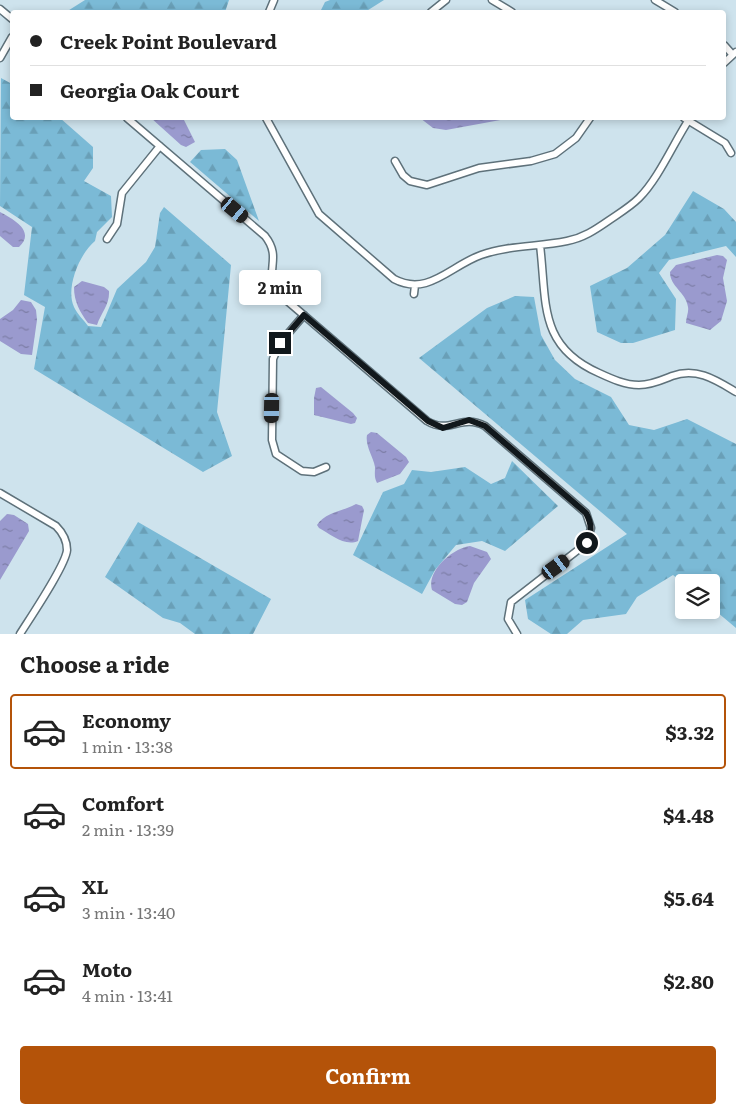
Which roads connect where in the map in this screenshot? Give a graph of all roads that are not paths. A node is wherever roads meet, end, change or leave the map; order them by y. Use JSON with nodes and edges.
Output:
{"nodes":[{"id":1,"x":446,"y":0,"type":"edge"},
{"id":2,"x":492,"y":0,"type":"edge"},
{"id":3,"x":655,"y":0,"type":"edge"},
{"id":4,"x":0,"y":9,"type":"edge"},
{"id":5,"x":434,"y":10,"type":"edge"},
{"id":6,"x":509,"y":10,"type":"edge"},
{"id":7,"x":672,"y":10,"type":"edge"},
{"id":8,"x":10,"y":17,"type":"edge"},
{"id":9,"x":10,"y":41,"type":"edge"},
{"id":10,"x":0,"y":58,"type":"edge"},
{"id":11,"x":129,"y":120,"type":"edge"},
{"id":12,"x":267,"y":120,"type":"edge"},
{"id":13,"x":589,"y":120,"type":"edge"},
{"id":14,"x":686,"y":120,"type":"edge"},
{"id":15,"x":690,"y":120,"type":"edge"},
{"id":16,"x":160,"y":146,"type":"junction"},
{"id":17,"x":731,"y":153,"type":"dead end"},
{"id":18,"x":395,"y":161,"type":"dead end"},
{"id":19,"x":107,"y":239,"type":"dead end"},
{"id":20,"x":540,"y":245,"type":"junction"},
{"id":21,"x":415,"y":285,"type":"junction"},
{"id":22,"x":414,"y":294,"type":"dead end"},
{"id":23,"x":304,"y":315,"type":"junction"},
{"id":24,"x":736,"y":392,"type":"edge"},
{"id":25,"x":326,"y":467,"type":"dead end"},
{"id":26,"x":0,"y":493,"type":"edge"},
{"id":27,"x":20,"y":634,"type":"edge"},
{"id":28,"x":517,"y":634,"type":"edge"}],
"edges":[{"from":1,"to":5,"type":"street"},
{"from":2,"to":6,"type":"street"},
{"from":3,"to":7,"type":"street"},
{"from":4,"to":8,"type":"street"},
{"from":9,"to":10,"type":"street"},
{"from":11,"to":16,"type":"street"},
{"from":12,"to":21,"type":"street"},
{"from":13,"to":18,"type":"street"},
{"from":14,"to":20,"type":"street"},
{"from":15,"to":17,"type":"street"},
{"from":16,"to":19,"type":"street"},
{"from":16,"to":23,"type":"street"},
{"from":20,"to":21,"type":"street"},
{"from":20,"to":24,"type":"street"},
{"from":21,"to":22,"type":"street"},
{"from":23,"to":25,"type":"street"},
{"from":23,"to":28,"type":"street"},
{"from":26,"to":27,"type":"street"}]}
